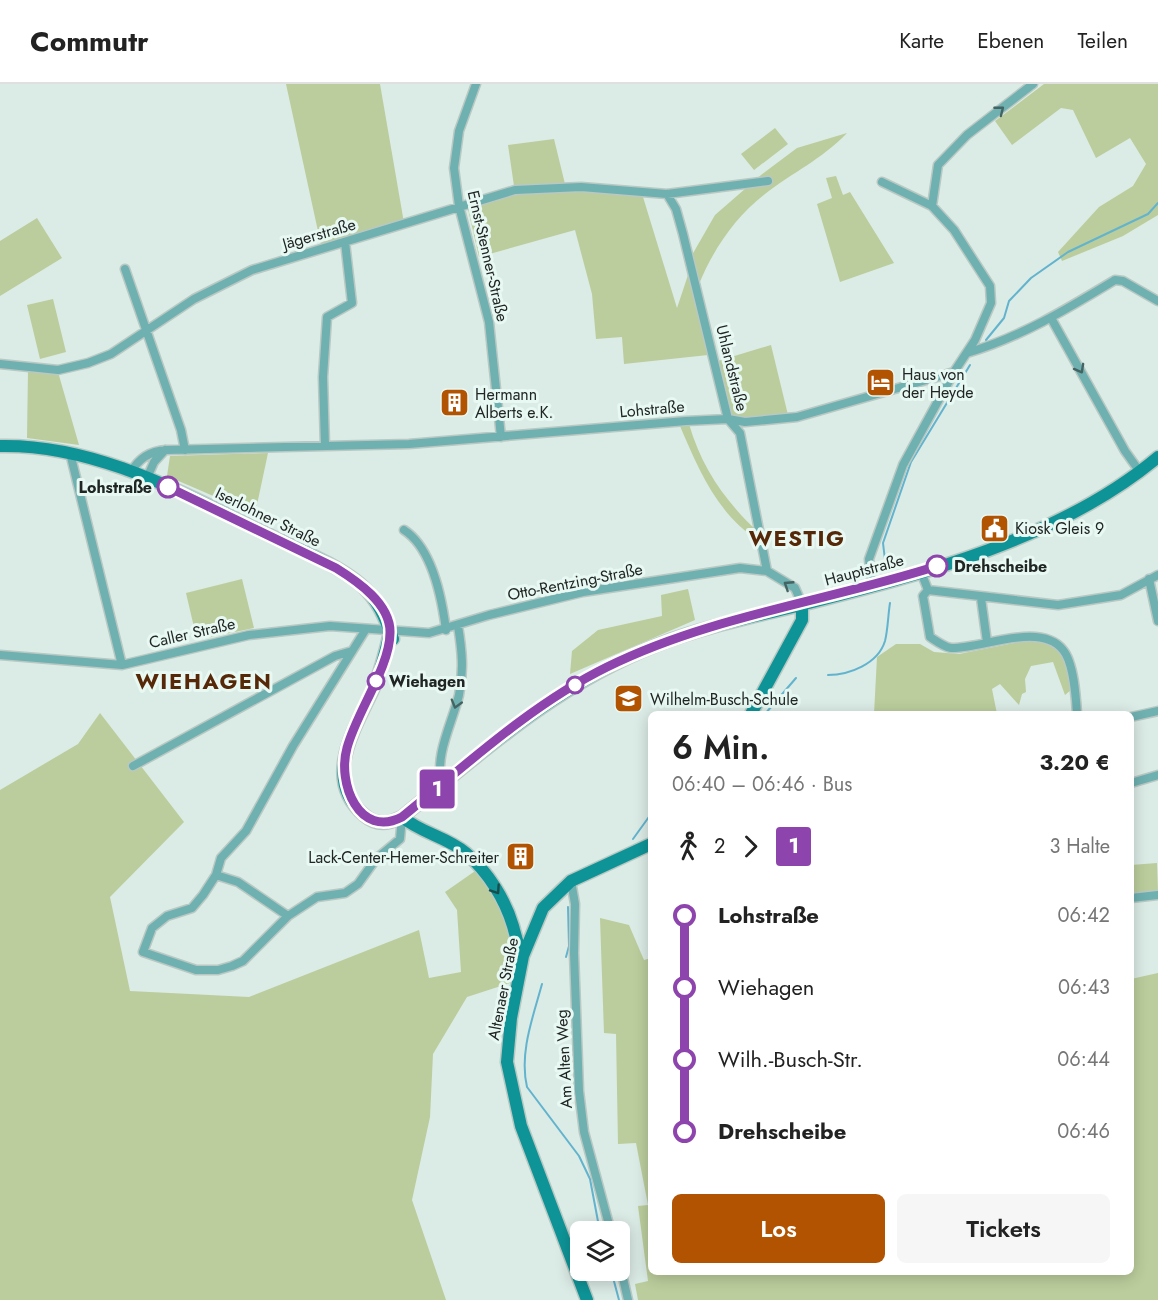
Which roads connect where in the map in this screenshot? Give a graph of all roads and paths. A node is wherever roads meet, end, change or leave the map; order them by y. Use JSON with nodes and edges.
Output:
{"nodes":[{"id":1,"x":476,"y":84,"type":"edge"},
{"id":2,"x":1034,"y":84,"type":"edge"},
{"id":3,"x":768,"y":181,"type":"dead end"},
{"id":4,"x":882,"y":182,"type":"dead end"},
{"id":5,"x":667,"y":194,"type":"junction"},
{"id":6,"x":459,"y":206,"type":"junction"},
{"id":7,"x":932,"y":206,"type":"junction"},
{"id":8,"x":345,"y":242,"type":"junction"},
{"id":9,"x":125,"y":269,"type":"dead end"},
{"id":10,"x":1158,"y":301,"type":"edge"},
{"id":11,"x":1051,"y":318,"type":"junction"},
{"id":12,"x":146,"y":330,"type":"junction"},
{"id":13,"x":967,"y":353,"type":"junction"},
{"id":14,"x":0,"y":364,"type":"edge"},
{"id":15,"x":954,"y":372,"type":"junction"},
{"id":16,"x":728,"y":419,"type":"junction"},
{"id":17,"x":501,"y":437,"type":"junction"},
{"id":18,"x":0,"y":446,"type":"edge"},
{"id":19,"x":325,"y":446,"type":"junction"},
{"id":20,"x":166,"y":450,"type":"junction"},
{"id":21,"x":185,"y":450,"type":"junction"},
{"id":22,"x":70,"y":453,"type":"junction"},
{"id":23,"x":1158,"y":457,"type":"edge"},
{"id":24,"x":131,"y":472,"type":"junction"},
{"id":25,"x":1140,"y":472,"type":"junction"},
{"id":26,"x":147,"y":478,"type":"junction"},
{"id":27,"x":404,"y":530,"type":"dead end"},
{"id":28,"x":767,"y":571,"type":"junction"},
{"id":29,"x":921,"y":572,"type":"junction"},
{"id":30,"x":1158,"y":575,"type":"edge"},
{"id":31,"x":1149,"y":579,"type":"junction"},
{"id":32,"x":872,"y":586,"type":"junction"},
{"id":33,"x":928,"y":590,"type":"junction"},
{"id":34,"x":981,"y":598,"type":"junction"},
{"id":35,"x":802,"y":604,"type":"junction"},
{"id":36,"x":1158,"y":621,"type":"edge"},
{"id":37,"x":458,"y":626,"type":"junction"},
{"id":38,"x":366,"y":628,"type":"junction"},
{"id":39,"x":446,"y":630,"type":"junction"},
{"id":40,"x":390,"y":631,"type":"junction"},
{"id":41,"x":987,"y":642,"type":"junction"},
{"id":42,"x":352,"y":651,"type":"junction"},
{"id":43,"x":0,"y":655,"type":"edge"},
{"id":44,"x":122,"y":665,"type":"junction"},
{"id":45,"x":753,"y":711,"type":"edge"},
{"id":46,"x":1077,"y":711,"type":"edge"},
{"id":47,"x":1158,"y":711,"type":"edge"},
{"id":48,"x":1134,"y":716,"type":"edge"},
{"id":49,"x":133,"y":766,"type":"dead end"},
{"id":50,"x":1158,"y":775,"type":"edge"},
{"id":51,"x":1134,"y":782,"type":"edge"},
{"id":52,"x":442,"y":785,"type":"junction"},
{"id":53,"x":402,"y":817,"type":"junction"},
{"id":54,"x":648,"y":845,"type":"edge"},
{"id":55,"x":216,"y":875,"type":"junction"},
{"id":56,"x":571,"y":881,"type":"junction"},
{"id":57,"x":1158,"y":895,"type":"edge"},
{"id":58,"x":1134,"y":898,"type":"edge"},
{"id":59,"x":288,"y":916,"type":"junction"},
{"id":60,"x":524,"y":956,"type":"junction"},
{"id":61,"x":608,"y":1221,"type":"edge"},
{"id":62,"x":624,"y":1281,"type":"edge"},
{"id":63,"x":587,"y":1300,"type":"edge"},
{"id":64,"x":628,"y":1300,"type":"edge"}],
"edges":[{"from":1,"to":6,"type":"street","name":"Ernst-Stenner-Straße"},
{"from":7,"to":2,"type":"street","one_way":true},
{"from":3,"to":5,"type":"street","name":"Jägerstraße"},
{"from":4,"to":7,"type":"street"},
{"from":5,"to":6,"type":"street","name":"Jägerstraße"},
{"from":5,"to":16,"type":"street","name":"Uhlandstraße"},
{"from":6,"to":8,"type":"street","name":"Jägerstraße"},
{"from":6,"to":17,"type":"street","name":"Ernst-Stenner-Straße"},
{"from":7,"to":13,"type":"street"},
{"from":8,"to":12,"type":"street","name":"Jägerstraße"},
{"from":8,"to":19,"type":"street"},
{"from":9,"to":12,"type":"street"},
{"from":10,"to":11,"type":"street"},
{"from":11,"to":13,"type":"street"},
{"from":11,"to":25,"type":"street","one_way":true},
{"from":12,"to":14,"type":"street","name":"Jägerstraße"},
{"from":12,"to":21,"type":"street"},
{"from":13,"to":15,"type":"street"},
{"from":15,"to":16,"type":"street","name":"Lohstraße"},
{"from":15,"to":32,"type":"street"},
{"from":16,"to":17,"type":"street","name":"Lohstraße"},
{"from":16,"to":28,"type":"street","name":"Uhlandstraße"},
{"from":17,"to":19,"type":"street","name":"Lohstraße"},
{"from":18,"to":22,"type":"main road","name":"Iserlohner Straße"},
{"from":19,"to":21,"type":"street","name":"Lohstraße"},
{"from":20,"to":21,"type":"street","name":"Lohstraße"},
{"from":20,"to":24,"type":"street","name":"Lohstraße"},
{"from":20,"to":26,"type":"street"},
{"from":22,"to":24,"type":"main road","name":"Iserlohner Straße"},
{"from":22,"to":44,"type":"street"},
{"from":23,"to":25,"type":"main road","name":"Hauptstraße"},
{"from":24,"to":26,"type":"main road","name":"Iserlohner Straße"},
{"from":25,"to":29,"type":"main road","name":"Hauptstraße"},
{"from":26,"to":40,"type":"main road","name":"Iserlohner Straße"},
{"from":27,"to":39,"type":"street"},
{"from":35,"to":28,"type":"street","one_way":true},
{"from":28,"to":37,"type":"street","name":"Otto-Rentzing-Straße"},
{"from":29,"to":32,"type":"main road","name":"Hauptstraße"},
{"from":29,"to":33,"type":"street"},
{"from":30,"to":31,"type":"street"},
{"from":31,"to":34,"type":"street"},
{"from":31,"to":36,"type":"street"},
{"from":32,"to":35,"type":"main road","name":"Hauptstraße"},
{"from":33,"to":34,"type":"street"},
{"from":33,"to":41,"type":"street"},
{"from":34,"to":41,"type":"street"},
{"from":35,"to":45,"type":"main road"},
{"from":35,"to":52,"type":"main road"},
{"from":37,"to":39,"type":"street","name":"Otto-Rentzing-Straße"},
{"from":37,"to":52,"type":"street","one_way":true},
{"from":38,"to":40,"type":"street","name":"Caller Straße"},
{"from":38,"to":42,"type":"street"},
{"from":38,"to":44,"type":"street","name":"Caller Straße"},
{"from":39,"to":40,"type":"street","name":"Otto-Rentzing-Straße"},
{"from":40,"to":53,"type":"main road"},
{"from":41,"to":46,"type":"street"},
{"from":42,"to":49,"type":"street"},
{"from":42,"to":55,"type":"street"},
{"from":43,"to":44,"type":"street","name":"Caller Straße"},
{"from":47,"to":48,"type":"street"},
{"from":50,"to":51,"type":"street"},
{"from":52,"to":53,"type":"main road"},
{"from":53,"to":59,"type":"street"},
{"from":53,"to":60,"type":"main road","one_way":true},
{"from":54,"to":56,"type":"main road","name":"Altenaer Straße"},
{"from":55,"to":59,"type":"street"},
{"from":55,"to":59,"type":"street"},
{"from":56,"to":60,"type":"main road","name":"Altenaer Straße"},
{"from":56,"to":61,"type":"street","name":"Am Alten Weg"},
{"from":57,"to":58,"type":"street"},
{"from":60,"to":63,"type":"main road","name":"Altenaer Straße"},
{"from":62,"to":64,"type":"street"}]}
